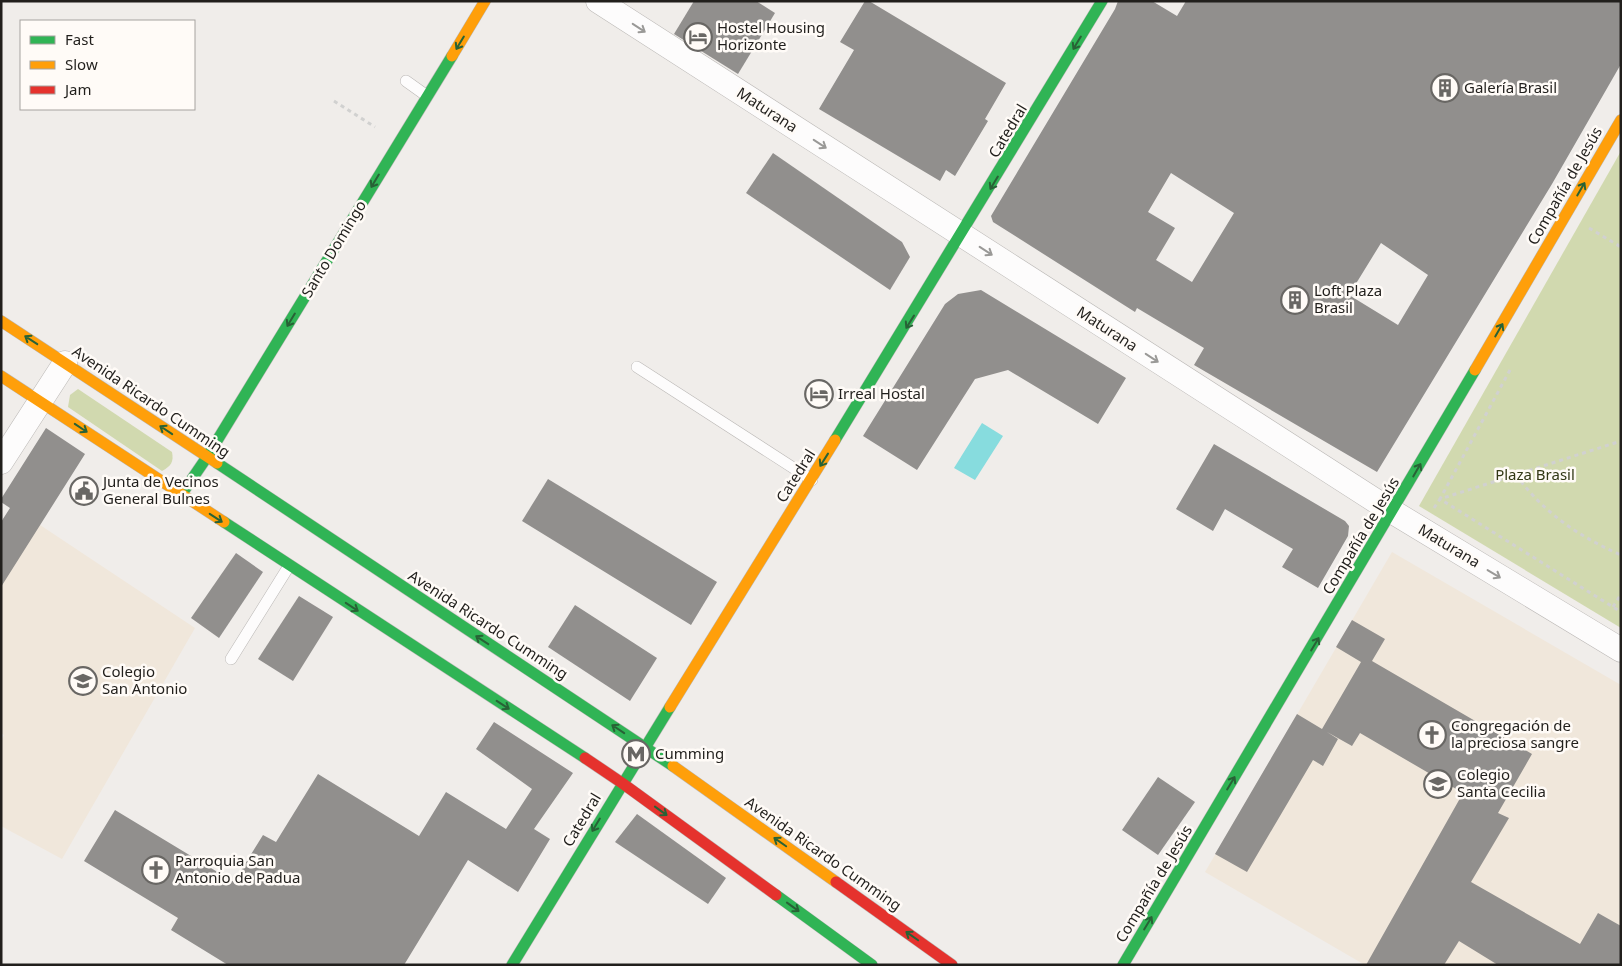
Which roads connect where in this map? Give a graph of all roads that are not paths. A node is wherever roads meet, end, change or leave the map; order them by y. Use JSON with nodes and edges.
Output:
{"nodes":[{"id":1,"x":485,"y":1,"type":"edge"},
{"id":2,"x":598,"y":1,"type":"edge"},
{"id":3,"x":1102,"y":1,"type":"edge"},
{"id":4,"x":406,"y":82,"type":"dead end"},
{"id":5,"x":428,"y":96,"type":"junction"},
{"id":6,"x":1621,"y":120,"type":"edge"},
{"id":7,"x":962,"y":236,"type":"junction"},
{"id":8,"x":1,"y":321,"type":"edge"},
{"id":9,"x":65,"y":363,"type":"junction"},
{"id":10,"x":637,"y":367,"type":"dead end"},
{"id":11,"x":1,"y":376,"type":"edge"},
{"id":12,"x":40,"y":401,"type":"junction"},
{"id":13,"x":207,"y":457,"type":"junction"},
{"id":14,"x":1,"y":462,"type":"edge"},
{"id":15,"x":812,"y":480,"type":"junction"},
{"id":16,"x":181,"y":496,"type":"junction"},
{"id":17,"x":1393,"y":512,"type":"junction"},
{"id":18,"x":289,"y":566,"type":"junction"},
{"id":19,"x":1621,"y":650,"type":"edge"},
{"id":20,"x":230,"y":659,"type":"dead end"},
{"id":21,"x":644,"y":747,"type":"junction"},
{"id":22,"x":622,"y":783,"type":"junction"},
{"id":23,"x":512,"y":965,"type":"edge"},
{"id":24,"x":872,"y":965,"type":"edge"},
{"id":25,"x":952,"y":965,"type":"edge"},
{"id":26,"x":1123,"y":965,"type":"edge"}],
"edges":[{"from":1,"to":5,"type":"main road","name":"Santo Domingo","one_way":true},
{"from":2,"to":7,"type":"street","name":"Maturana","one_way":true},
{"from":3,"to":7,"type":"main road","name":"Catedral","one_way":true},
{"from":4,"to":5,"type":"lane"},
{"from":5,"to":13,"type":"main road","name":"Santo Domingo","one_way":true},
{"from":17,"to":6,"type":"main road","name":"Compañía de Jesús","one_way":true},
{"from":7,"to":15,"type":"main road","name":"Catedral","one_way":true},
{"from":7,"to":17,"type":"street","name":"Maturana","one_way":true},
{"from":9,"to":8,"type":"main road","name":"Avenida Ricardo Cumming","one_way":true},
{"from":9,"to":12,"type":"street"},
{"from":13,"to":9,"type":"main road","name":"Avenida Ricardo Cumming","one_way":true},
{"from":10,"to":15,"type":"lane"},
{"from":11,"to":12,"type":"main road"},
{"from":12,"to":14,"type":"street"},
{"from":12,"to":16,"type":"main road","one_way":true},
{"from":13,"to":16,"type":"main road","name":"Santo Domingo"},
{"from":21,"to":13,"type":"main road","name":"Avenida Ricardo Cumming","one_way":true},
{"from":15,"to":21,"type":"main road","name":"Catedral"},
{"from":16,"to":18,"type":"main road","one_way":true},
{"from":17,"to":19,"type":"street","name":"Maturana","one_way":true},
{"from":26,"to":17,"type":"main road","name":"Compañía de Jesús","one_way":true},
{"from":18,"to":20,"type":"lane"},
{"from":18,"to":22,"type":"main road","one_way":true},
{"from":21,"to":22,"type":"main road","name":"Catedral"},
{"from":25,"to":21,"type":"main road","name":"Avenida Ricardo Cumming","one_way":true},
{"from":22,"to":23,"type":"main road","name":"Catedral","one_way":true},
{"from":22,"to":24,"type":"main road","one_way":true}]}
